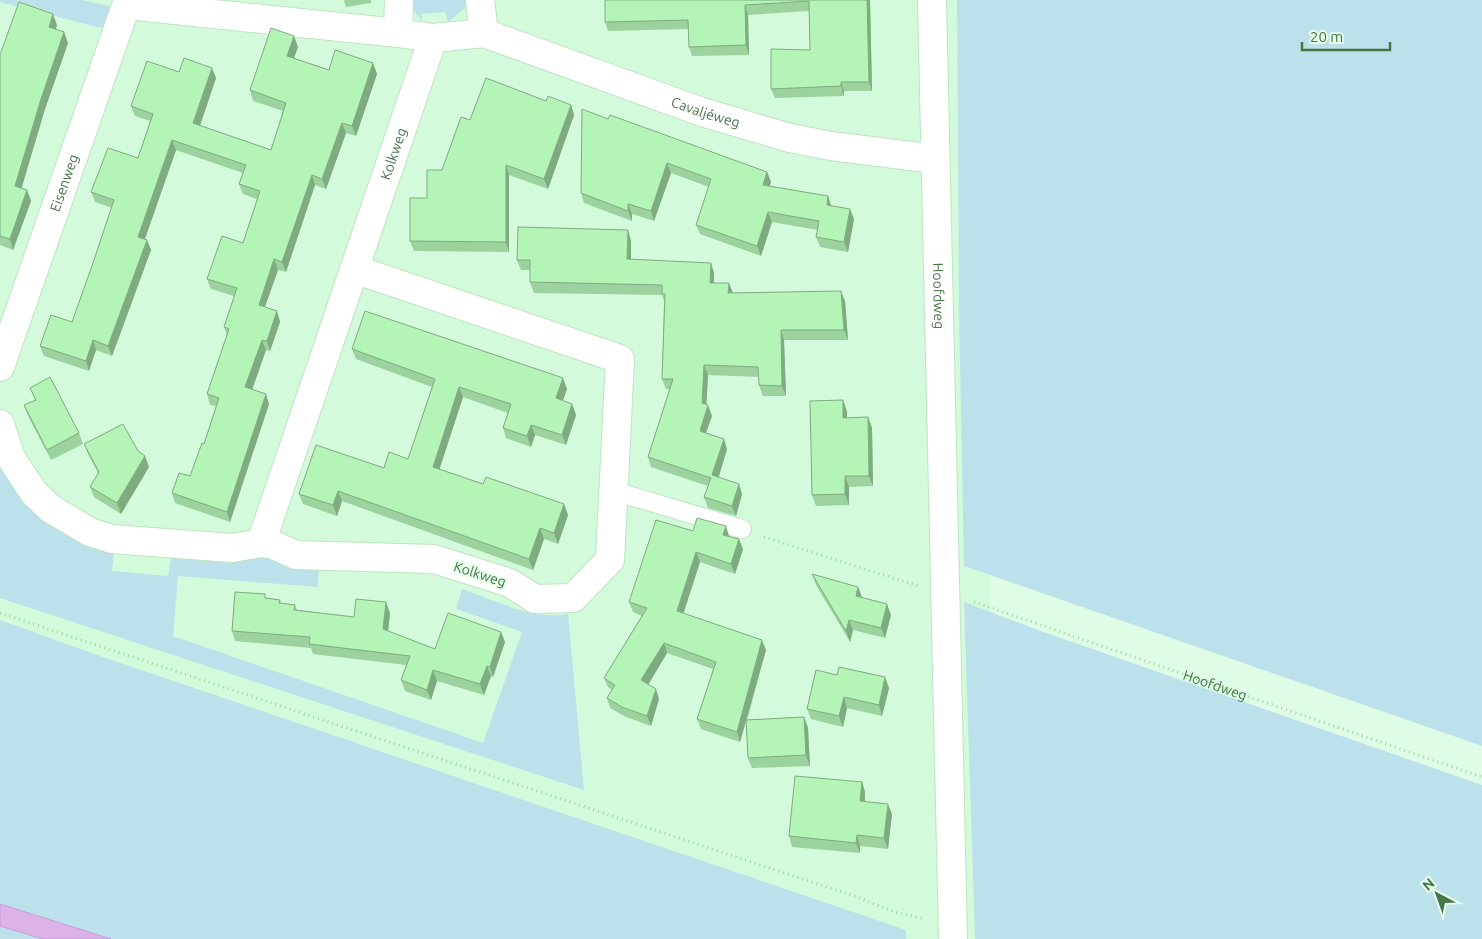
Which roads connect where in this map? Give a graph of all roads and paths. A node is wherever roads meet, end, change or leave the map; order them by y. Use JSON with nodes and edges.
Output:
{"nodes":[{"id":1,"x":399,"y":0,"type":"edge"},
{"id":2,"x":480,"y":0,"type":"edge"},
{"id":3,"x":932,"y":0,"type":"edge"},
{"id":4,"x":128,"y":3,"type":"edge"},
{"id":5,"x":398,"y":33,"type":"junction"},
{"id":6,"x":484,"y":33,"type":"junction"},
{"id":7,"x":433,"y":38,"type":"junction"},
{"id":8,"x":935,"y":159,"type":"junction"},
{"id":9,"x":354,"y":269,"type":"junction"},
{"id":10,"x":0,"y":366,"type":"edge"},
{"id":11,"x":0,"y":424,"type":"edge"},
{"id":12,"x":614,"y":490,"type":"junction"},
{"id":13,"x":742,"y":530,"type":"joint"},
{"id":14,"x":261,"y":543,"type":"junction"},
{"id":15,"x":947,"y":593,"type":"junction"},
{"id":16,"x":0,"y":613,"type":"edge"},
{"id":17,"x":1482,"y":777,"type":"edge"},
{"id":18,"x":933,"y":922,"type":"dead end"},
{"id":19,"x":953,"y":939,"type":"edge"}],
"edges":[{"from":1,"to":5,"type":"street"},
{"from":2,"to":6,"type":"street"},
{"from":3,"to":8,"type":"street","name":"Hoofdweg"},
{"from":4,"to":5,"type":"street","name":"Cavaljéweg"},
{"from":4,"to":10,"type":"street","name":"Eisenweg"},
{"from":5,"to":7,"type":"street","name":"Cavaljéweg"},
{"from":6,"to":7,"type":"street","name":"Cavaljéweg"},
{"from":6,"to":8,"type":"street","name":"Cavaljéweg"},
{"from":7,"to":9,"type":"street","name":"Kolkweg"},
{"from":8,"to":15,"type":"street","name":"Hoofdweg"},
{"from":9,"to":12,"type":"street","name":"Kolkweg"},
{"from":9,"to":14,"type":"street","name":"Kolkweg"},
{"from":11,"to":14,"type":"street"},
{"from":12,"to":13,"type":"lane"},
{"from":12,"to":14,"type":"street","name":"Kolkweg"},
{"from":13,"to":15,"type":"path"},
{"from":15,"to":17,"type":"path","name":"Hoofdweg"},
{"from":15,"to":19,"type":"street","name":"Hoofdweg"},
{"from":16,"to":18,"type":"path"}]}
